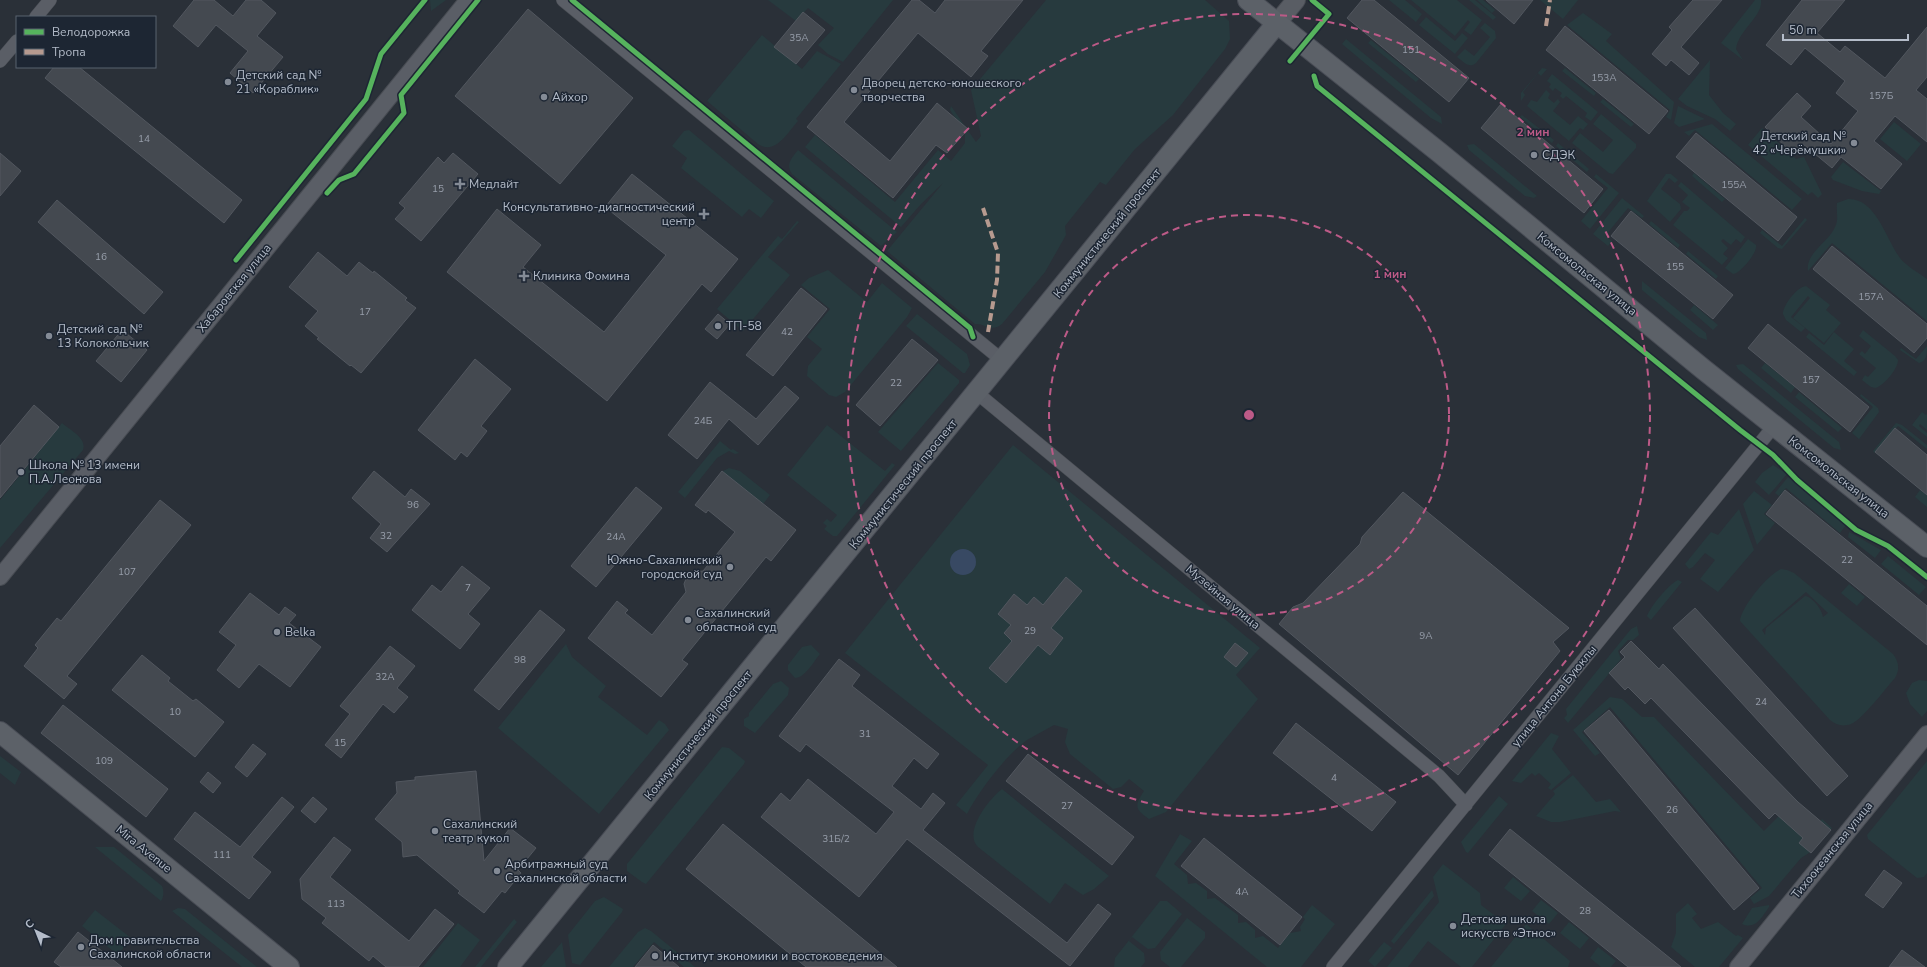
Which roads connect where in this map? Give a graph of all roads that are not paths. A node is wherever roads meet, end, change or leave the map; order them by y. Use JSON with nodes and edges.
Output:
{"nodes":[{"id":1,"x":50,"y":0,"type":"edge"},
{"id":2,"x":468,"y":0,"type":"edge"},
{"id":3,"x":563,"y":0,"type":"edge"},
{"id":4,"x":1248,"y":0,"type":"edge"},
{"id":5,"x":1296,"y":0,"type":"edge"},
{"id":6,"x":37,"y":16,"type":"edge"},
{"id":7,"x":1277,"y":23,"type":"junction"},
{"id":8,"x":16,"y":42,"type":"edge"},
{"id":9,"x":0,"y":61,"type":"edge"},
{"id":10,"x":1003,"y":361,"type":"junction"},
{"id":11,"x":977,"y":393,"type":"junction"},
{"id":12,"x":1774,"y":426,"type":"junction"},
{"id":13,"x":1927,"y":547,"type":"edge"},
{"id":14,"x":0,"y":577,"type":"edge"},
{"id":15,"x":0,"y":732,"type":"edge"},
{"id":16,"x":1927,"y":734,"type":"edge"},
{"id":17,"x":1466,"y":805,"type":"junction"},
{"id":18,"x":289,"y":967,"type":"edge"},
{"id":19,"x":508,"y":967,"type":"edge"},
{"id":20,"x":1333,"y":967,"type":"edge"},
{"id":21,"x":1738,"y":967,"type":"edge"}],
"edges":[{"from":1,"to":6,"type":"street"},
{"from":2,"to":14,"type":"street","name":"Хабаровская улица"},
{"from":3,"to":10,"type":"street"},
{"from":4,"to":7,"type":"main road","name":"Комсомольская улица"},
{"from":5,"to":7,"type":"main road","name":"Коммунистический проспект"},
{"from":7,"to":10,"type":"main road","name":"Коммунистический проспект"},
{"from":7,"to":12,"type":"main road","name":"Комсомольская улица"},
{"from":8,"to":9,"type":"street"},
{"from":10,"to":11,"type":"main road","name":"Коммунистический проспект"},
{"from":11,"to":17,"type":"street","name":"Музейная улица"},
{"from":11,"to":19,"type":"main road","name":"Коммунистический проспект"},
{"from":12,"to":13,"type":"main road","name":"Комсомольская улица"},
{"from":12,"to":17,"type":"street","name":"улица Антона Буюклы"},
{"from":15,"to":18,"type":"main road","name":"Mira Avenue"},
{"from":16,"to":21,"type":"street","name":"Тихоокеанская улица"},
{"from":17,"to":20,"type":"street","name":"улица Антона Буюклы"}]}
